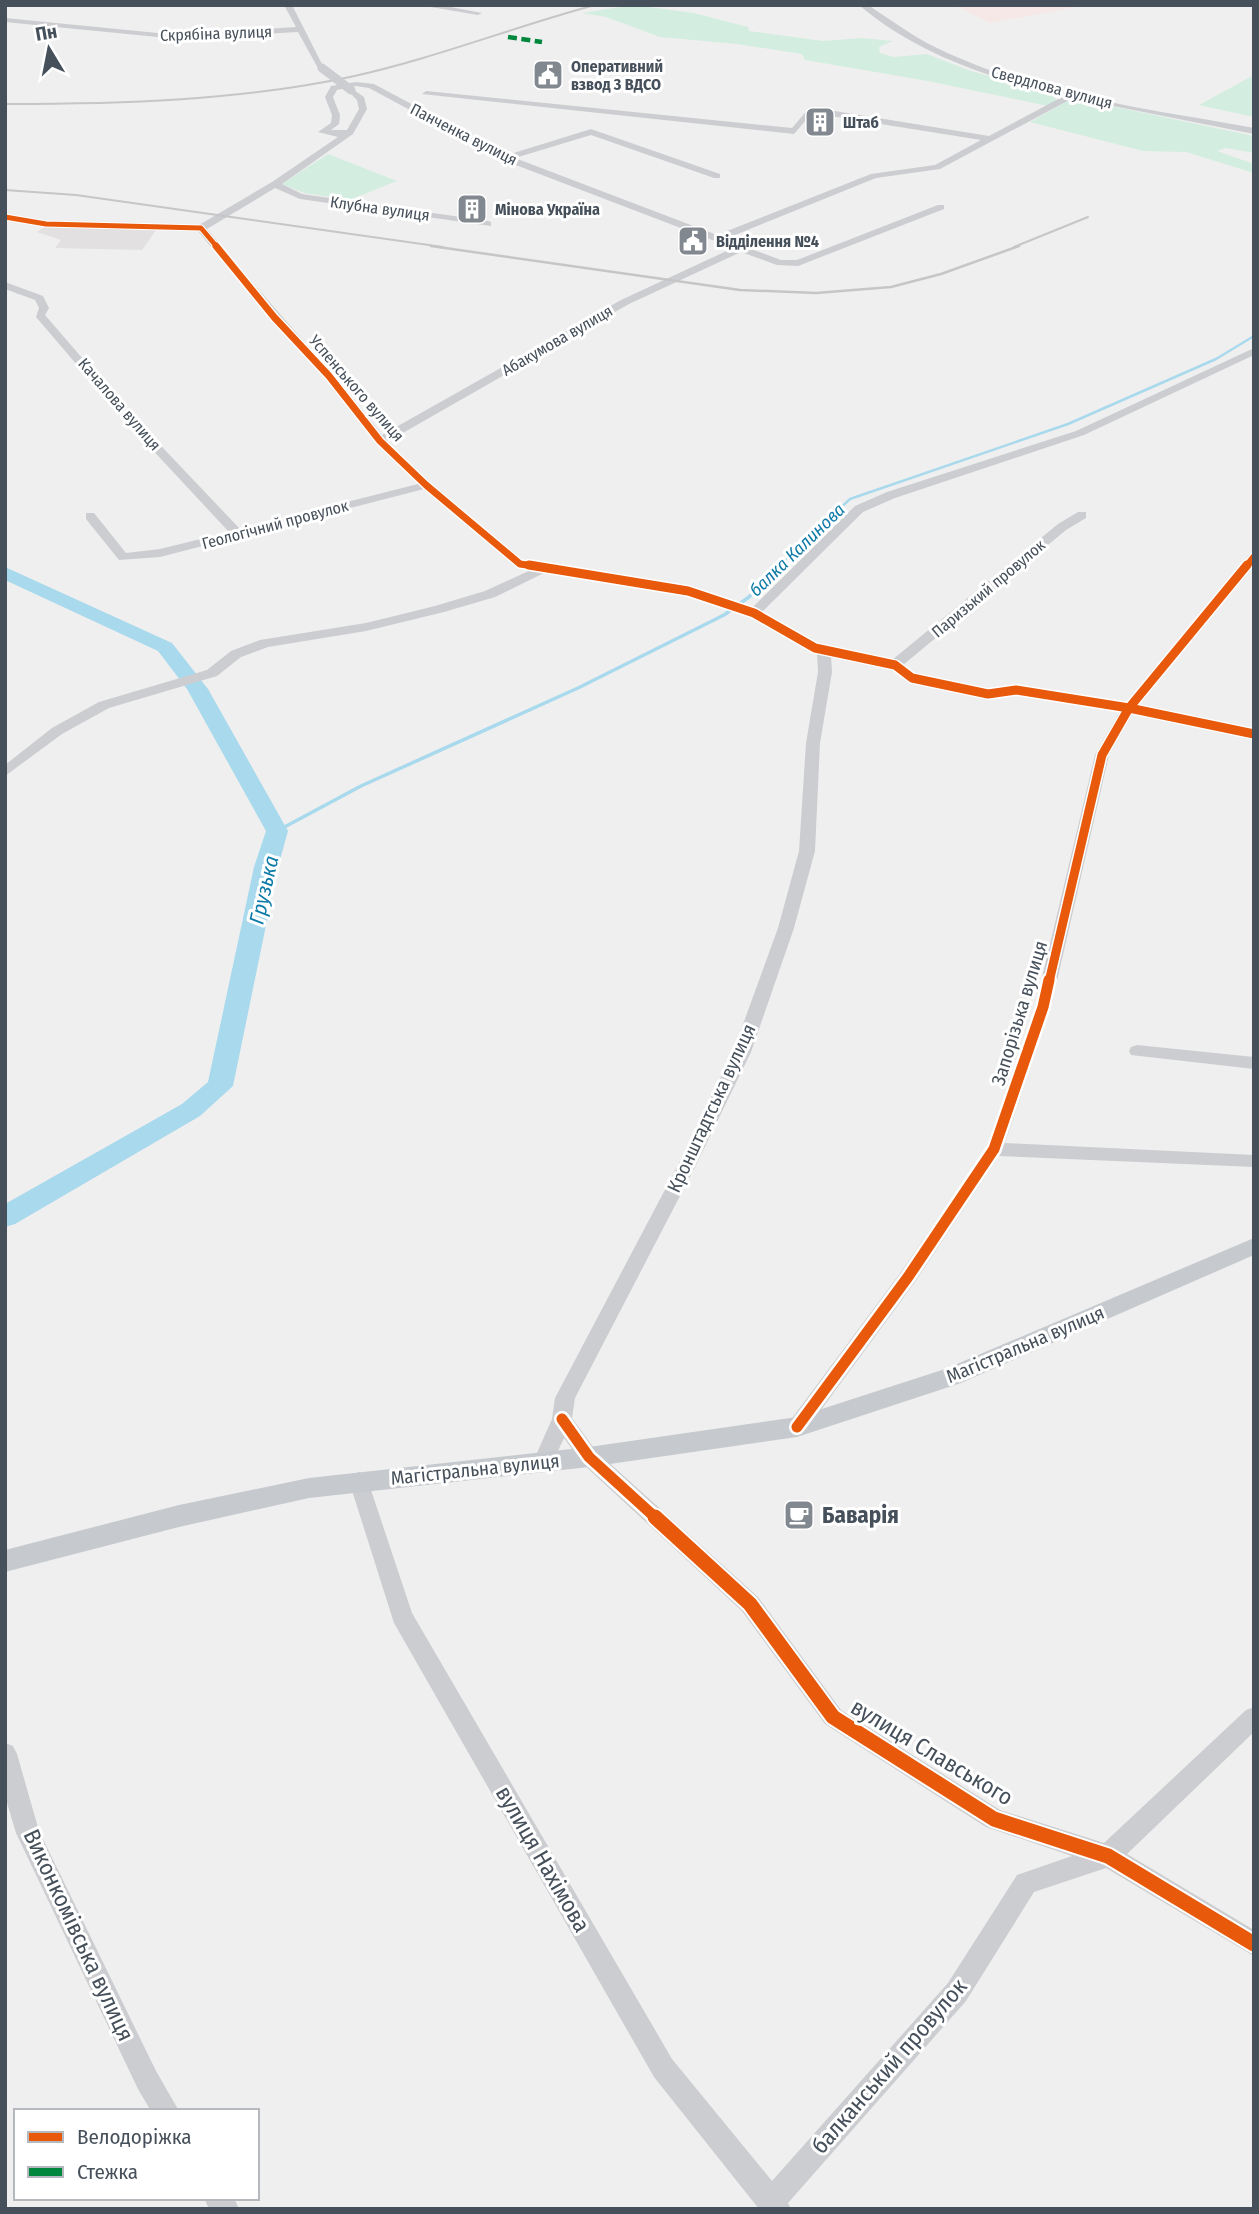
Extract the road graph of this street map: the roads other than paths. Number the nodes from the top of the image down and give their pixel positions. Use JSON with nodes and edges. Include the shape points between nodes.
{"nodes":[{"id":1,"x":288,"y":5,"type":"edge"},
{"id":2,"x":423,"y":5,"type":"edge"},
{"id":3,"x":863,"y":5,"type":"edge"},
{"id":4,"x":478,"y":13,"type":"dead end"},
{"id":5,"x":5,"y":20,"type":"edge"},
{"id":6,"x":301,"y":29,"type":"junction"},
{"id":7,"x":426,"y":94,"type":"dead end"},
{"id":8,"x":1073,"y":95,"type":"junction"},
{"id":9,"x":1254,"y":131,"type":"edge"},
{"id":10,"x":346,"y":135,"type":"junction"},
{"id":11,"x":992,"y":139,"type":"junction"},
{"id":12,"x":506,"y":158,"type":"junction"},
{"id":13,"x":717,"y":176,"type":"dead end"},
{"id":14,"x":275,"y":184,"type":"junction"},
{"id":15,"x":941,"y":207,"type":"dead end"},
{"id":16,"x":5,"y":217,"type":"edge"},
{"id":17,"x":488,"y":224,"type":"dead end"},
{"id":18,"x":201,"y":228,"type":"junction"},
{"id":19,"x":716,"y":239,"type":"junction"},
{"id":20,"x":739,"y":249,"type":"junction"},
{"id":21,"x":5,"y":285,"type":"edge"},
{"id":22,"x":1254,"y":351,"type":"edge"},
{"id":23,"x":380,"y":441,"type":"junction"},
{"id":24,"x":426,"y":485,"type":"junction"},
{"id":25,"x":1082,"y":515,"type":"dead end"},
{"id":26,"x":90,"y":516,"type":"dead end"},
{"id":27,"x":237,"y":533,"type":"junction"},
{"id":28,"x":1254,"y":557,"type":"edge"},
{"id":29,"x":542,"y":569,"type":"junction"},
{"id":30,"x":754,"y":613,"type":"junction"},
{"id":31,"x":819,"y":649,"type":"junction"},
{"id":32,"x":895,"y":665,"type":"junction"},
{"id":33,"x":1129,"y":708,"type":"junction"},
{"id":34,"x":1254,"y":734,"type":"edge"},
{"id":35,"x":5,"y":754,"type":"edge"},
{"id":36,"x":22,"y":759,"type":"junction"},
{"id":37,"x":5,"y":772,"type":"edge"},
{"id":38,"x":1138,"y":1051,"type":"dead end"},
{"id":39,"x":1254,"y":1063,"type":"edge"},
{"id":40,"x":994,"y":1149,"type":"junction"},
{"id":41,"x":1254,"y":1161,"type":"edge"},
{"id":42,"x":1254,"y":1246,"type":"edge"},
{"id":43,"x":562,"y":1419,"type":"junction"},
{"id":44,"x":797,"y":1427,"type":"junction"},
{"id":45,"x":589,"y":1457,"type":"junction"},
{"id":46,"x":544,"y":1462,"type":"junction"},
{"id":47,"x":359,"y":1481,"type":"junction"},
{"id":48,"x":5,"y":1560,"type":"edge"},
{"id":49,"x":1254,"y":1717,"type":"edge"},
{"id":50,"x":5,"y":1754,"type":"edge"},
{"id":51,"x":1108,"y":1857,"type":"junction"},
{"id":52,"x":1254,"y":1944,"type":"edge"},
{"id":53,"x":165,"y":2109,"type":"edge"},
{"id":54,"x":774,"y":2206,"type":"edge"}],
"edges":[{"from":1,"to":6,"type":"street"},
{"from":2,"to":4,"type":"street"},
{"from":3,"to":8,"type":"street","name":"Свердлова вулиця","via":[[904,33],[962,62]]},
{"from":5,"to":6,"type":"street","name":"Скрябіна вулиця","via":[[178,37]]},
{"from":6,"to":10,"type":"street","bridge":true,"via":[[322,68],[361,99],[363,109]]},
{"from":7,"to":11,"type":"street","via":[[793,131],[810,110]]},
{"from":8,"to":9,"type":"street","name":"Свердлова вулиця"},
{"from":8,"to":11,"type":"street"},
{"from":10,"to":12,"type":"street","name":"Панченка вулиця","via":[[322,132],[335,124],[329,97],[334,88],[371,86]]},
{"from":10,"to":14,"type":"street"},
{"from":11,"to":19,"type":"street","via":[[937,167],[874,176]]},
{"from":12,"to":13,"type":"street","via":[[591,132]]},
{"from":12,"to":19,"type":"street","name":"Панченка вулиця"},
{"from":14,"to":17,"type":"street","name":"Клубна вулиця","via":[[300,196]]},
{"from":14,"to":18,"type":"street"},
{"from":15,"to":20,"type":"street","name":"Панченка вулиця","via":[[798,263]]},
{"from":16,"to":18,"type":"street","via":[[47,224]]},
{"from":18,"to":23,"type":"street","name":"Успенського вулиця","via":[[330,376]]},
{"from":19,"to":20,"type":"street","name":"Панченка вулиця"},
{"from":20,"to":23,"type":"street","name":"Абакумова вулиця","via":[[625,302]]},
{"from":21,"to":27,"type":"street","name":"Качалова вулиця","via":[[39,298],[44,308],[40,315]]},
{"from":22,"to":30,"type":"street","via":[[1080,433],[859,509]]},
{"from":23,"to":24,"type":"street","name":"Успенського вулиця"},
{"from":24,"to":27,"type":"street","name":"Геологічний провулок"},
{"from":24,"to":29,"type":"street","name":"Успенського вулиця","via":[[520,564]]},
{"from":25,"to":32,"type":"street","name":"Паризький провулок"},
{"from":26,"to":27,"type":"street","name":"Геологічний провулок","via":[[123,557],[160,553]]},
{"from":28,"to":33,"type":"street","name":"Запорізька вулиця"},
{"from":29,"to":30,"type":"street","name":"Успенського вулиця","via":[[688,591]]},
{"from":29,"to":36,"type":"street","via":[[490,594],[415,615],[265,643],[192,679],[104,705],[57,731]]},
{"from":30,"to":31,"type":"street","name":"Успенського вулиця"},
{"from":31,"to":32,"type":"street","name":"Успенського вулиця"},
{"from":31,"to":43,"type":"street","name":"Кронштадтська вулиця","via":[[825,672],[813,743],[807,850],[786,928],[742,1052],[565,1398]]},
{"from":32,"to":33,"type":"street","name":"Успенського вулиця","via":[[912,678],[988,694],[1016,690]]},
{"from":33,"to":34,"type":"street","name":"Успенського вулиця"},
{"from":33,"to":40,"type":"street","name":"Запорізька вулиця","via":[[1102,755],[1043,1007]]},
{"from":35,"to":36,"type":"street"},
{"from":36,"to":37,"type":"street"},
{"from":38,"to":39,"type":"street"},
{"from":40,"to":41,"type":"street"},
{"from":40,"to":44,"type":"street","name":"Запорізька вулиця","via":[[908,1277]]},
{"from":42,"to":44,"type":"main road","name":"Магістральна вулиця","via":[[953,1376]]},
{"from":43,"to":45,"type":"street","name":"вулиця Славського"},
{"from":43,"to":46,"type":"street","name":"Кронштадтська вулиця"},
{"from":44,"to":45,"type":"main road","name":"Магістральна вулиця"},
{"from":45,"to":46,"type":"main road","name":"Магістральна вулиця"},
{"from":45,"to":51,"type":"street","name":"вулиця Славського","via":[[750,1604],[833,1717],[994,1819]]},
{"from":46,"to":47,"type":"main road","name":"Магістральна вулиця"},
{"from":47,"to":48,"type":"main road","name":"Магістральна вулиця","via":[[266,1496]]},
{"from":47,"to":54,"type":"street","name":"вулиця Нахімова","via":[[402,1616],[663,2068]]},
{"from":49,"to":51,"type":"street","name":"балканський провулок"},
{"from":50,"to":53,"type":"street","name":"Виконкомівська вулиця","via":[[29,1833]]},
{"from":51,"to":52,"type":"street","name":"вулиця Славського"},
{"from":51,"to":54,"type":"street","name":"балканський провулок","via":[[1026,1883],[957,1992]]}]}
